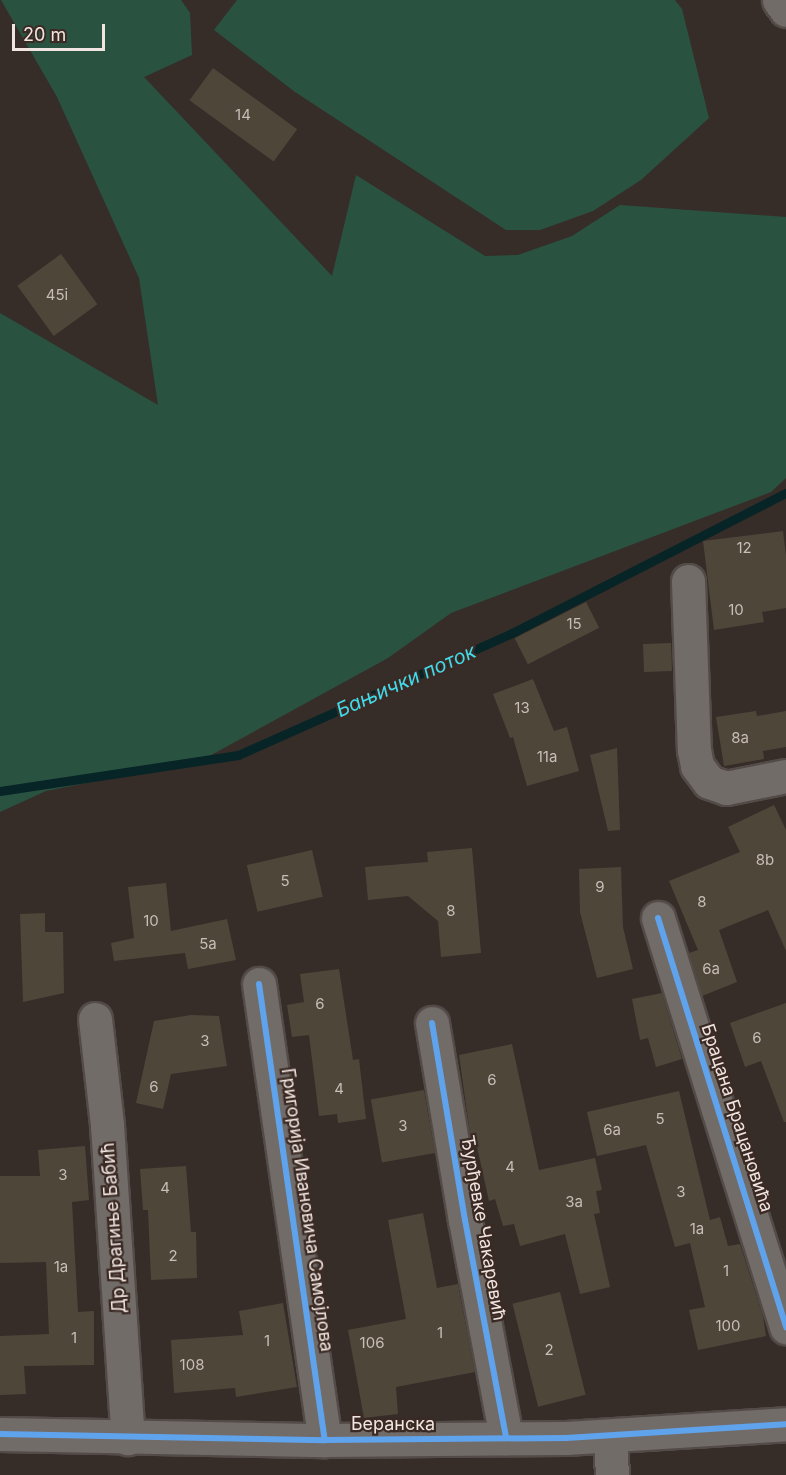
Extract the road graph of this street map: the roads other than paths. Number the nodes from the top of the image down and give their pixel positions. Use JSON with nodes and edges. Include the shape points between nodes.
{"nodes":[{"id":1,"x":779,"y":0,"type":"edge"},
{"id":2,"x":786,"y":10,"type":"edge"},
{"id":3,"x":688,"y":580,"type":"dead end"},
{"id":4,"x":786,"y":776,"type":"edge"},
{"id":5,"x":658,"y":918,"type":"dead end"},
{"id":6,"x":259,"y":984,"type":"dead end"},
{"id":7,"x":95,"y":1019,"type":"dead end"},
{"id":8,"x":432,"y":1023,"type":"dead end"},
{"id":9,"x":786,"y":1327,"type":"edge"},
{"id":10,"x":786,"y":1424,"type":"edge"},
{"id":11,"x":0,"y":1434,"type":"edge"},
{"id":12,"x":610,"y":1437,"type":"junction"},
{"id":13,"x":128,"y":1438,"type":"junction"},
{"id":14,"x":506,"y":1438,"type":"junction"},
{"id":15,"x":325,"y":1440,"type":"junction"},
{"id":16,"x":612,"y":1475,"type":"edge"}],
"edges":[{"from":1,"to":2,"type":"street"},
{"from":3,"to":4,"type":"street","via":[[697,766],[704,778],[726,788]]},
{"from":5,"to":9,"type":"street","name":"Брацана Брацановића"},
{"from":6,"to":15,"type":"street","name":"Григорија Ивановича Самојлова"},
{"from":7,"to":13,"type":"street","name":"Др Драгиње Бабић","via":[[107,1125]]},
{"from":8,"to":14,"type":"street","name":"Ђурђевке Чакаревић"},
{"from":10,"to":12,"type":"street","name":"Беранска"},
{"from":11,"to":13,"type":"street","name":"Беранска"},
{"from":12,"to":14,"type":"street","name":"Беранска"},
{"from":12,"to":16,"type":"street"},
{"from":13,"to":15,"type":"street","name":"Беранска"},
{"from":14,"to":15,"type":"street","name":"Беранска"}]}
